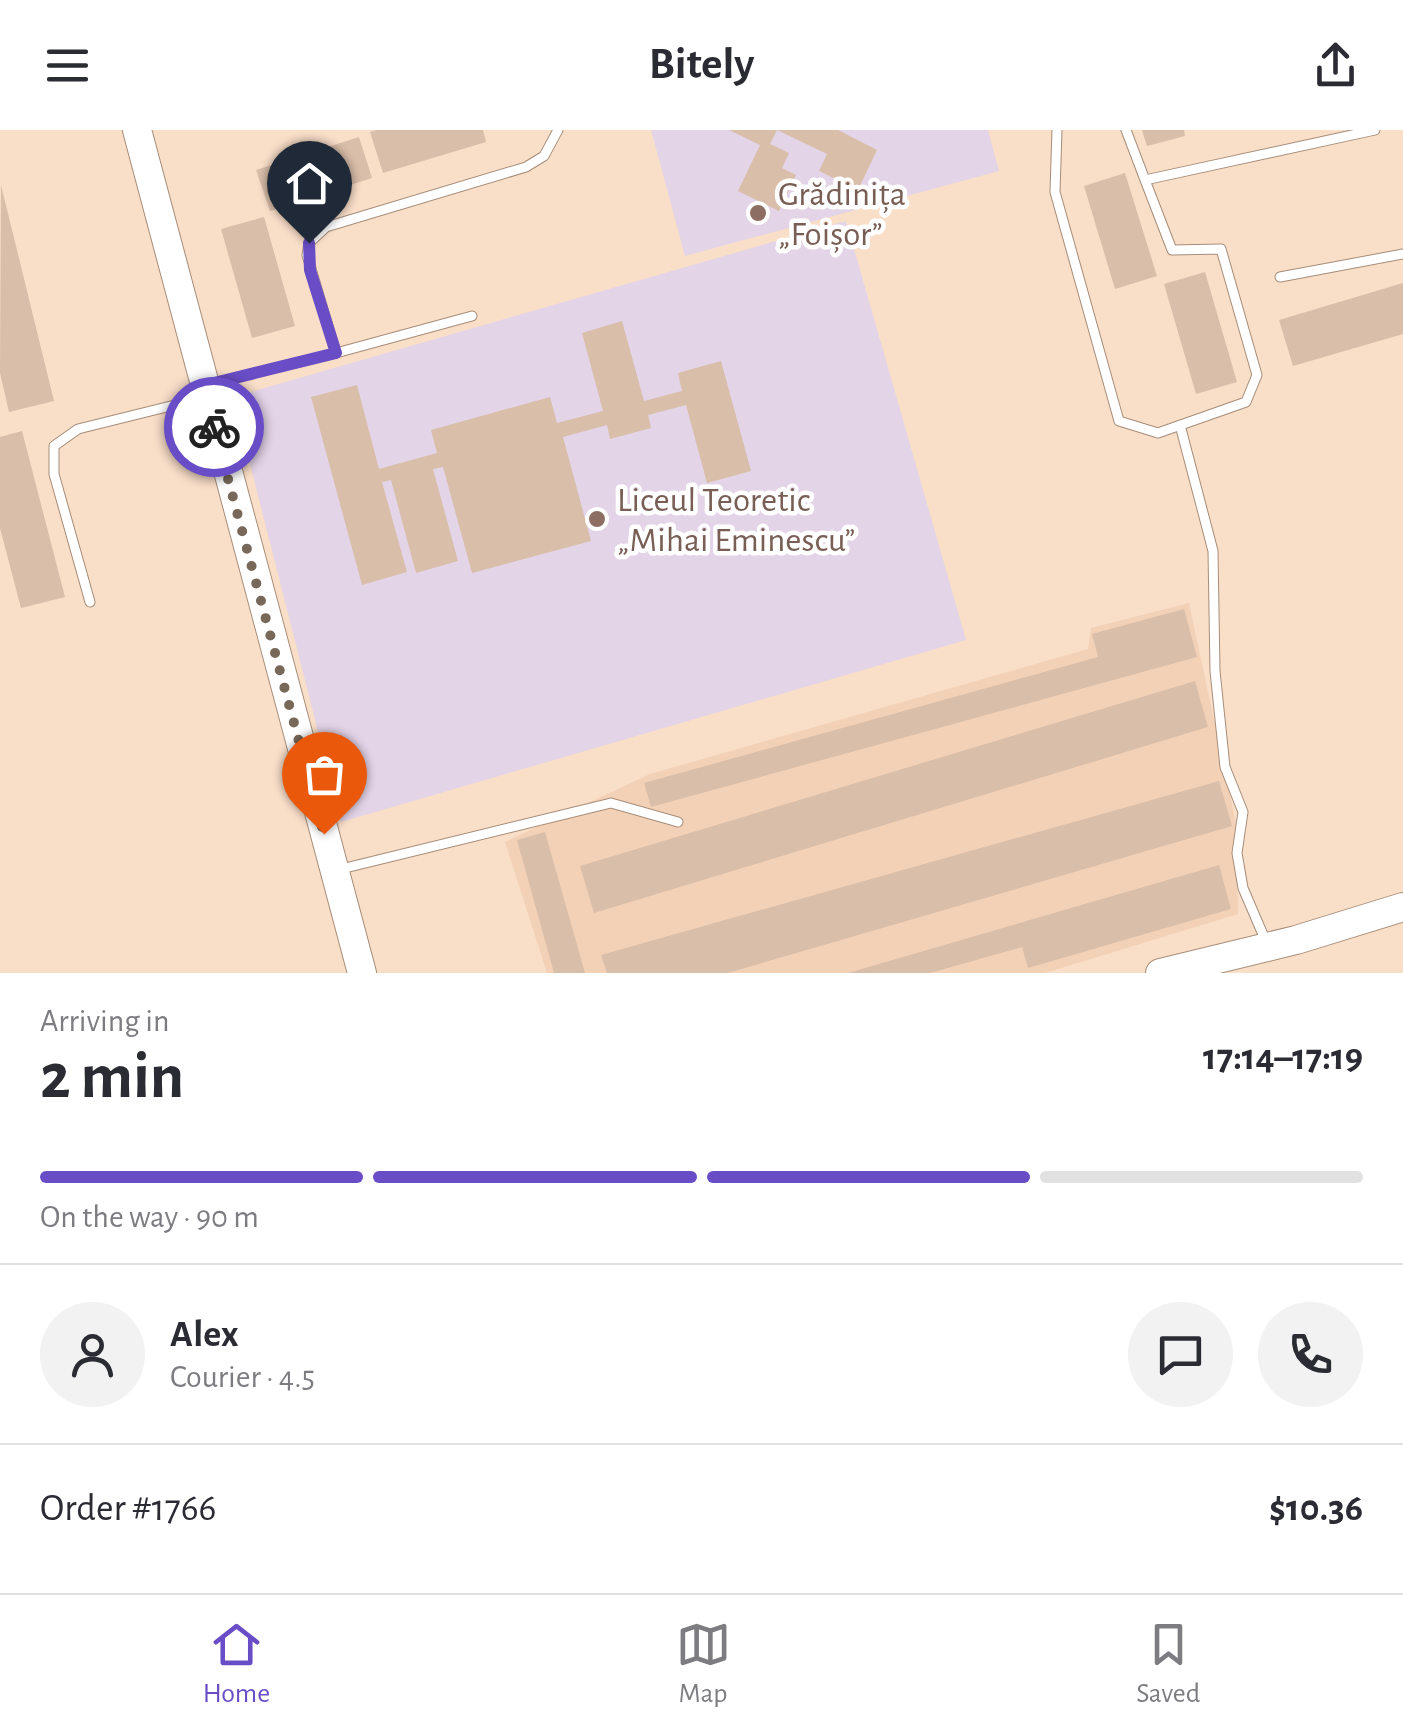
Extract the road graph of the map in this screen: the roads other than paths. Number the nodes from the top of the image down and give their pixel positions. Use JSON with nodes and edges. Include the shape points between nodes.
{"nodes":[{"id":1,"x":137,"y":130,"type":"edge"},
{"id":2,"x":558,"y":130,"type":"edge"},
{"id":3,"x":1057,"y":130,"type":"edge"},
{"id":4,"x":1126,"y":130,"type":"edge"},
{"id":5,"x":1375,"y":130,"type":"edge"},
{"id":6,"x":1146,"y":180,"type":"junction"},
{"id":7,"x":1403,"y":254,"type":"edge"},
{"id":8,"x":1280,"y":277,"type":"dead end"},
{"id":9,"x":472,"y":316,"type":"dead end"},
{"id":10,"x":336,"y":353,"type":"junction"},
{"id":11,"x":204,"y":392,"type":"junction"},
{"id":12,"x":1180,"y":425,"type":"junction"},
{"id":13,"x":90,"y":602,"type":"dead end"},
{"id":14,"x":678,"y":822,"type":"dead end"},
{"id":15,"x":334,"y":870,"type":"junction"},
{"id":16,"x":1403,"y":908,"type":"edge"},
{"id":17,"x":1268,"y":947,"type":"junction"},
{"id":18,"x":362,"y":973,"type":"edge"},
{"id":19,"x":1160,"y":973,"type":"edge"}],
"edges":[{"from":1,"to":11,"type":"main road"},
{"from":2,"to":10,"type":"lane","via":[[544,156],[526,167],[314,236],[307,255]]},
{"from":3,"to":12,"type":"lane","via":[[1054,192],[1120,422],[1158,433]]},
{"from":4,"to":6,"type":"lane"},
{"from":5,"to":6,"type":"lane"},
{"from":6,"to":12,"type":"lane","via":[[1172,250],[1221,249],[1256,375],[1246,402]]},
{"from":7,"to":8,"type":"lane"},
{"from":9,"to":10,"type":"lane"},
{"from":10,"to":11,"type":"lane"},
{"from":11,"to":13,"type":"lane","via":[[78,429],[54,446],[54,474]]},
{"from":11,"to":15,"type":"main road"},
{"from":12,"to":17,"type":"lane","via":[[1213,551],[1214,671],[1225,768],[1243,812],[1237,853]]},
{"from":14,"to":15,"type":"lane","via":[[611,802]]},
{"from":15,"to":18,"type":"main road"},
{"from":16,"to":17,"type":"main road"},
{"from":17,"to":19,"type":"main road"}]}
